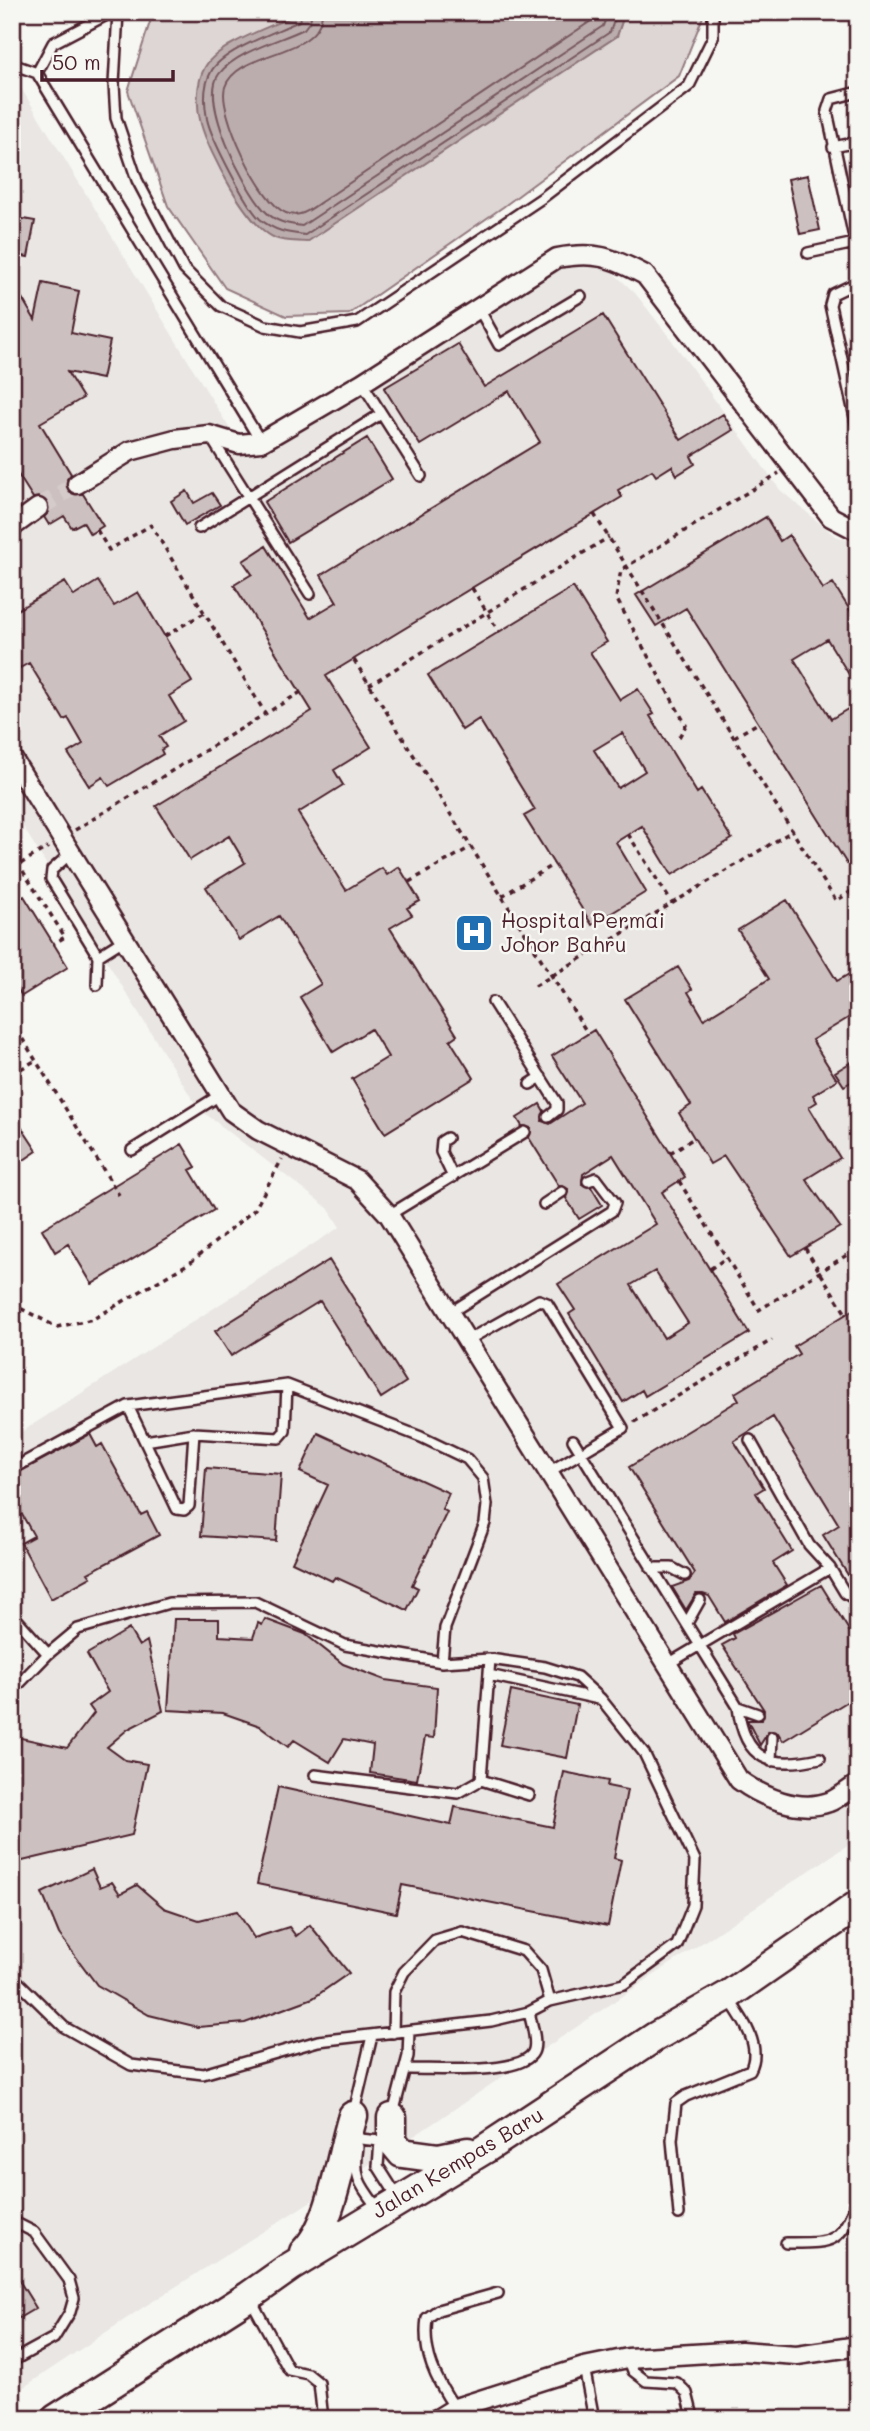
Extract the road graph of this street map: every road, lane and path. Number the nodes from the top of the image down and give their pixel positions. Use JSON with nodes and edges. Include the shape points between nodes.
{"nodes":[{"id":1,"x":112,"y":12,"type":"edge"},
{"id":2,"x":118,"y":12,"type":"edge"},
{"id":3,"x":713,"y":12,"type":"edge"},
{"id":4,"x":12,"y":64,"type":"edge"},
{"id":5,"x":37,"y":72,"type":"junction"},
{"id":6,"x":858,"y":92,"type":"edge"},
{"id":7,"x":858,"y":142,"type":"edge"},
{"id":8,"x":833,"y":147,"type":"junction"},
{"id":9,"x":855,"y":243,"type":"junction"},
{"id":10,"x":808,"y":253,"type":"dead end"},
{"id":11,"x":858,"y":256,"type":"edge"},
{"id":12,"x":858,"y":282,"type":"edge"},
{"id":13,"x":581,"y":296,"type":"dead end"},
{"id":14,"x":480,"y":309,"type":"junction"},
{"id":15,"x":362,"y":383,"type":"junction"},
{"id":16,"x":381,"y":414,"type":"junction"},
{"id":17,"x":858,"y":431,"type":"edge"},
{"id":18,"x":209,"y":435,"type":"junction"},
{"id":19,"x":261,"y":442,"type":"junction"},
{"id":20,"x":790,"y":467,"type":"junction"},
{"id":21,"x":421,"y":476,"type":"dead end"},
{"id":22,"x":77,"y":484,"type":"tunnel mouth"},
{"id":23,"x":249,"y":497,"type":"junction"},
{"id":24,"x":38,"y":508,"type":"tunnel mouth"},
{"id":25,"x":594,"y":514,"type":"dead end"},
{"id":26,"x":12,"y":527,"type":"edge"},
{"id":27,"x":200,"y":528,"type":"dead end"},
{"id":28,"x":97,"y":530,"type":"dead end"},
{"id":29,"x":858,"y":531,"type":"edge"},
{"id":30,"x":609,"y":537,"type":"junction"},
{"id":31,"x":626,"y":566,"type":"junction"},
{"id":32,"x":472,"y":588,"type":"dead end"},
{"id":33,"x":310,"y":594,"type":"dead end"},
{"id":34,"x":487,"y":612,"type":"junction"},
{"id":35,"x":204,"y":613,"type":"junction"},
{"id":36,"x":499,"y":632,"type":"dead end"},
{"id":37,"x":165,"y":636,"type":"dead end"},
{"id":38,"x":354,"y":660,"type":"dead end"},
{"id":39,"x":369,"y":685,"type":"junction"},
{"id":40,"x":301,"y":692,"type":"dead end"},
{"id":41,"x":266,"y":713,"type":"junction"},
{"id":42,"x":758,"y":723,"type":"dead end"},
{"id":43,"x":679,"y":737,"type":"dead end"},
{"id":44,"x":734,"y":737,"type":"junction"},
{"id":45,"x":12,"y":758,"type":"edge"},
{"id":46,"x":794,"y":830,"type":"junction"},
{"id":47,"x":628,"y":834,"type":"dead end"},
{"id":48,"x":68,"y":845,"type":"junction"},
{"id":49,"x":471,"y":847,"type":"junction"},
{"id":50,"x":12,"y":854,"type":"edge"},
{"id":51,"x":19,"y":864,"type":"junction"},
{"id":52,"x":554,"y":864,"type":"dead end"},
{"id":53,"x":12,"y":869,"type":"edge"},
{"id":54,"x":409,"y":882,"type":"dead end"},
{"id":55,"x":858,"y":887,"type":"edge"},
{"id":56,"x":502,"y":896,"type":"junction"},
{"id":57,"x":672,"y":903,"type":"junction"},
{"id":58,"x":125,"y":939,"type":"junction"},
{"id":59,"x":53,"y":944,"type":"dead end"},
{"id":60,"x":98,"y":956,"type":"junction"},
{"id":61,"x":552,"y":976,"type":"junction"},
{"id":62,"x":97,"y":985,"type":"dead end"},
{"id":63,"x":535,"y":986,"type":"dead end"},
{"id":64,"x":494,"y":1002,"type":"dead end"},
{"id":65,"x":12,"y":1022,"type":"edge"},
{"id":66,"x":588,"y":1034,"type":"dead end"},
{"id":67,"x":36,"y":1060,"type":"junction"},
{"id":68,"x":12,"y":1074,"type":"edge"},
{"id":69,"x":541,"y":1077,"type":"junction"},
{"id":70,"x":530,"y":1084,"type":"dead end"},
{"id":71,"x":220,"y":1094,"type":"junction"},
{"id":72,"x":548,"y":1117,"type":"dead end"},
{"id":73,"x":525,"y":1132,"type":"dead end"},
{"id":74,"x":447,"y":1138,"type":"dead end"},
{"id":75,"x":694,"y":1138,"type":"dead end"},
{"id":76,"x":290,"y":1145,"type":"junction"},
{"id":77,"x":132,"y":1150,"type":"dead end"},
{"id":78,"x":670,"y":1153,"type":"dead end"},
{"id":79,"x":453,"y":1177,"type":"junction"},
{"id":80,"x":588,"y":1181,"type":"dead end"},
{"id":81,"x":679,"y":1181,"type":"dead end"},
{"id":82,"x":562,"y":1192,"type":"dead end"},
{"id":83,"x":120,"y":1195,"type":"dead end"},
{"id":84,"x":544,"y":1204,"type":"dead end"},
{"id":85,"x":389,"y":1215,"type":"junction"},
{"id":86,"x":805,"y":1248,"type":"dead end"},
{"id":87,"x":858,"y":1248,"type":"edge"},
{"id":88,"x":726,"y":1258,"type":"junction"},
{"id":89,"x":710,"y":1269,"type":"dead end"},
{"id":90,"x":821,"y":1271,"type":"junction"},
{"id":91,"x":12,"y":1304,"type":"edge"},
{"id":92,"x":448,"y":1314,"type":"junction"},
{"id":93,"x":846,"y":1314,"type":"dead end"},
{"id":94,"x":772,"y":1340,"type":"dead end"},
{"id":95,"x":466,"y":1341,"type":"junction"},
{"id":96,"x":287,"y":1385,"type":"junction"},
{"id":97,"x":128,"y":1406,"type":"junction"},
{"id":98,"x":623,"y":1428,"type":"junction"},
{"id":99,"x":194,"y":1433,"type":"junction"},
{"id":100,"x":573,"y":1440,"type":"dead end"},
{"id":101,"x":750,"y":1440,"type":"dead end"},
{"id":102,"x":145,"y":1441,"type":"junction"},
{"id":103,"x":581,"y":1453,"type":"junction"},
{"id":104,"x":12,"y":1469,"type":"edge"},
{"id":105,"x":546,"y":1473,"type":"junction"},
{"id":106,"x":651,"y":1568,"type":"junction"},
{"id":107,"x":830,"y":1568,"type":"junction"},
{"id":108,"x":685,"y":1575,"type":"dead end"},
{"id":109,"x":700,"y":1600,"type":"dead end"},
{"id":110,"x":858,"y":1601,"type":"edge"},
{"id":111,"x":12,"y":1614,"type":"edge"},
{"id":112,"x":687,"y":1623,"type":"junction"},
{"id":113,"x":700,"y":1645,"type":"junction"},
{"id":114,"x":48,"y":1654,"type":"junction"},
{"id":115,"x":490,"y":1659,"type":"junction"},
{"id":116,"x":442,"y":1662,"type":"junction"},
{"id":117,"x":668,"y":1664,"type":"junction"},
{"id":118,"x":489,"y":1675,"type":"junction"},
{"id":119,"x":12,"y":1691,"type":"edge"},
{"id":120,"x":601,"y":1699,"type":"junction"},
{"id":121,"x":738,"y":1707,"type":"junction"},
{"id":122,"x":758,"y":1714,"type":"dead end"},
{"id":123,"x":772,"y":1737,"type":"dead end"},
{"id":124,"x":820,"y":1758,"type":"dead end"},
{"id":125,"x":771,"y":1761,"type":"junction"},
{"id":126,"x":315,"y":1775,"type":"dead end"},
{"id":127,"x":481,"y":1780,"type":"junction"},
{"id":128,"x":858,"y":1784,"type":"edge"},
{"id":129,"x":529,"y":1795,"type":"dead end"},
{"id":130,"x":858,"y":1905,"type":"edge"},
{"id":131,"x":12,"y":1976,"type":"edge"},
{"id":132,"x":727,"y":1996,"type":"junction"},
{"id":133,"x":550,"y":2001,"type":"junction"},
{"id":134,"x":529,"y":2012,"type":"junction"},
{"id":135,"x":409,"y":2031,"type":"junction"},
{"id":136,"x":393,"y":2033,"type":"junction"},
{"id":137,"x":372,"y":2036,"type":"junction"},
{"id":138,"x":405,"y":2069,"type":"junction"},
{"id":139,"x":357,"y":2128,"type":"junction"},
{"id":140,"x":386,"y":2129,"type":"junction"},
{"id":141,"x":485,"y":2149,"type":"junction"},
{"id":142,"x":858,"y":2198,"type":"edge"},
{"id":143,"x":390,"y":2205,"type":"junction"},
{"id":144,"x":679,"y":2214,"type":"dead end"},
{"id":145,"x":12,"y":2221,"type":"edge"},
{"id":146,"x":786,"y":2243,"type":"dead end"},
{"id":147,"x":290,"y":2267,"type":"junction"},
{"id":148,"x":498,"y":2293,"type":"dead end"},
{"id":149,"x":249,"y":2296,"type":"junction"},
{"id":150,"x":858,"y":2346,"type":"edge"},
{"id":151,"x":628,"y":2358,"type":"junction"},
{"id":152,"x":12,"y":2361,"type":"edge"},
{"id":153,"x":584,"y":2367,"type":"junction"},
{"id":154,"x":455,"y":2408,"type":"junction"},
{"id":155,"x":693,"y":2417,"type":"dead end"},
{"id":156,"x":56,"y":2419,"type":"edge"},
{"id":157,"x":323,"y":2419,"type":"edge"},
{"id":158,"x":437,"y":2419,"type":"edge"},
{"id":159,"x":594,"y":2419,"type":"edge"}],
"edges":[{"from":1,"to":5,"type":"lane","via":[[53,43]]},
{"from":2,"to":3,"type":"lane","via":[[116,118],[137,180],[184,269],[221,306],[264,326],[300,332],[357,322],[542,198],[689,86],[713,37]]},
{"from":4,"to":5,"type":"lane"},
{"from":5,"to":19,"type":"lane"},
{"from":6,"to":8,"type":"lane","via":[[837,96],[827,105]]},
{"from":7,"to":8,"type":"lane"},
{"from":8,"to":9,"type":"lane"},
{"from":9,"to":10,"type":"lane"},
{"from":9,"to":11,"type":"lane"},
{"from":12,"to":17,"type":"lane","via":[[833,294],[830,305]]},
{"from":13,"to":14,"type":"lane","via":[[499,345]]},
{"from":14,"to":15,"type":"street"},
{"from":14,"to":20,"type":"street","via":[[557,258],[588,253],[619,261],[645,275]]},
{"from":15,"to":16,"type":"lane"},
{"from":15,"to":19,"type":"street"},
{"from":16,"to":21,"type":"lane"},
{"from":16,"to":23,"type":"lane"},
{"from":18,"to":19,"type":"street","via":[[239,444]]},
{"from":18,"to":22,"type":"street","via":[[130,451]]},
{"from":18,"to":23,"type":"lane"},
{"from":20,"to":29,"type":"street","via":[[831,517]]},
{"from":20,"to":31,"type":"path"},
{"from":23,"to":27,"type":"lane"},
{"from":23,"to":33,"type":"lane"},
{"from":24,"to":26,"type":"street"},
{"from":25,"to":30,"type":"path"},
{"from":28,"to":35,"type":"path","via":[[109,550],[151,525]]},
{"from":30,"to":31,"type":"path"},
{"from":30,"to":34,"type":"path"},
{"from":31,"to":43,"type":"path","via":[[618,576],[616,598],[686,725]]},
{"from":31,"to":44,"type":"path"},
{"from":32,"to":34,"type":"path"},
{"from":34,"to":36,"type":"path"},
{"from":34,"to":39,"type":"path"},
{"from":35,"to":37,"type":"path"},
{"from":35,"to":41,"type":"path"},
{"from":38,"to":39,"type":"path"},
{"from":39,"to":49,"type":"path"},
{"from":40,"to":41,"type":"path"},
{"from":41,"to":48,"type":"path"},
{"from":42,"to":44,"type":"path"},
{"from":44,"to":46,"type":"path"},
{"from":45,"to":48,"type":"street"},
{"from":46,"to":55,"type":"path","via":[[836,901]]},
{"from":46,"to":57,"type":"path"},
{"from":47,"to":57,"type":"path"},
{"from":48,"to":51,"type":"path"},
{"from":48,"to":58,"type":"street"},
{"from":48,"to":60,"type":"lane","via":[[51,879]]},
{"from":49,"to":54,"type":"path"},
{"from":49,"to":56,"type":"path"},
{"from":50,"to":51,"type":"path"},
{"from":51,"to":53,"type":"path"},
{"from":51,"to":59,"type":"path","via":[[65,937]]},
{"from":52,"to":56,"type":"path"},
{"from":56,"to":61,"type":"path"},
{"from":57,"to":61,"type":"path"},
{"from":58,"to":60,"type":"lane"},
{"from":58,"to":71,"type":"street"},
{"from":60,"to":62,"type":"lane"},
{"from":61,"to":63,"type":"path"},
{"from":61,"to":66,"type":"path"},
{"from":64,"to":69,"type":"lane"},
{"from":65,"to":67,"type":"path"},
{"from":67,"to":68,"type":"path"},
{"from":67,"to":83,"type":"path"},
{"from":69,"to":70,"type":"lane"},
{"from":69,"to":72,"type":"lane","via":[[557,1103],[557,1110]]},
{"from":71,"to":76,"type":"street","via":[[231,1111]]},
{"from":71,"to":77,"type":"lane"},
{"from":73,"to":79,"type":"lane"},
{"from":74,"to":79,"type":"lane","via":[[440,1152]]},
{"from":75,"to":78,"type":"path"},
{"from":76,"to":85,"type":"street","via":[[357,1180]]},
{"from":76,"to":91,"type":"path","via":[[255,1209],[191,1262],[93,1319],[57,1328]]},
{"from":79,"to":85,"type":"lane"},
{"from":80,"to":92,"type":"lane","via":[[601,1181],[615,1203],[612,1211]]},
{"from":81,"to":88,"type":"path"},
{"from":82,"to":84,"type":"lane"},
{"from":85,"to":92,"type":"street"},
{"from":86,"to":90,"type":"path"},
{"from":87,"to":90,"type":"path"},
{"from":88,"to":89,"type":"path"},
{"from":88,"to":90,"type":"path","via":[[759,1310]]},
{"from":90,"to":93,"type":"path"},
{"from":92,"to":95,"type":"street"},
{"from":94,"to":98,"type":"path"},
{"from":95,"to":98,"type":"lane","via":[[503,1327],[539,1300],[547,1303]]},
{"from":95,"to":105,"type":"street"},
{"from":96,"to":97,"type":"lane"},
{"from":96,"to":99,"type":"lane","via":[[285,1431],[279,1438]]},
{"from":96,"to":116,"type":"lane","via":[[421,1437],[467,1459],[483,1478],[485,1523],[445,1628]]},
{"from":97,"to":102,"type":"lane"},
{"from":97,"to":104,"type":"lane"},
{"from":98,"to":103,"type":"lane"},
{"from":99,"to":102,"type":"lane"},
{"from":99,"to":102,"type":"lane","via":[[189,1506],[184,1510],[177,1509]]},
{"from":100,"to":103,"type":"lane"},
{"from":101,"to":107,"type":"lane","via":[[809,1545]]},
{"from":103,"to":105,"type":"lane"},
{"from":103,"to":106,"type":"lane"},
{"from":105,"to":117,"type":"street"},
{"from":106,"to":108,"type":"lane","via":[[672,1568]]},
{"from":106,"to":112,"type":"lane"},
{"from":107,"to":110,"type":"lane","via":[[845,1593]]},
{"from":107,"to":113,"type":"lane"},
{"from":109,"to":112,"type":"lane"},
{"from":111,"to":114,"type":"lane"},
{"from":112,"to":113,"type":"lane"},
{"from":113,"to":117,"type":"lane"},
{"from":113,"to":121,"type":"lane"},
{"from":114,"to":116,"type":"lane","via":[[79,1629],[169,1603],[255,1602],[345,1645]]},
{"from":114,"to":119,"type":"lane"},
{"from":115,"to":116,"type":"lane"},
{"from":115,"to":118,"type":"lane"},
{"from":115,"to":120,"type":"lane","via":[[577,1677]]},
{"from":117,"to":128,"type":"street","via":[[738,1780],[756,1793],[798,1804],[828,1803]]},
{"from":118,"to":120,"type":"lane"},
{"from":118,"to":127,"type":"lane"},
{"from":120,"to":133,"type":"lane","via":[[644,1754],[695,1860],[693,1905],[677,1945],[624,1984]]},
{"from":121,"to":122,"type":"lane"},
{"from":121,"to":125,"type":"lane","via":[[748,1744]]},
{"from":123,"to":125,"type":"lane"},
{"from":124,"to":125,"type":"lane","via":[[782,1764]]},
{"from":126,"to":127,"type":"lane","via":[[458,1793]]},
{"from":127,"to":129,"type":"lane"},
{"from":130,"to":132,"type":"main road","name":"Jalan Kempas Baru"},
{"from":131,"to":137,"type":"lane","via":[[64,2027],[131,2065],[203,2074],[318,2041]]},
{"from":132,"to":141,"type":"main road","name":"Jalan Kempas Baru","via":[[654,2037]]},
{"from":132,"to":144,"type":"lane","via":[[754,2045],[755,2060],[750,2070],[676,2103],[672,2140]]},
{"from":133,"to":134,"type":"lane"},
{"from":133,"to":136,"type":"lane","via":[[541,1970],[524,1951],[485,1936],[454,1933],[435,1940],[404,1972],[394,1992]]},
{"from":134,"to":135,"type":"lane"},
{"from":134,"to":138,"type":"lane","via":[[532,2054],[509,2067]]},
{"from":135,"to":136,"type":"lane"},
{"from":135,"to":138,"type":"lane"},
{"from":136,"to":137,"type":"lane"},
{"from":137,"to":139,"type":"lane"},
{"from":138,"to":140,"type":"lane"},
{"from":139,"to":140,"type":"lane"},
{"from":139,"to":143,"type":"lane","via":[[358,2182]]},
{"from":139,"to":147,"type":"main road","via":[[322,2229]]},
{"from":140,"to":141,"type":"main road","via":[[402,2153],[439,2158]]},
{"from":140,"to":143,"type":"lane","via":[[378,2166]]},
{"from":141,"to":143,"type":"main road","name":"Jalan Kempas Baru"},
{"from":142,"to":146,"type":"lane","via":[[841,2233],[826,2243]]},
{"from":143,"to":147,"type":"main road","name":"Jalan Kempas Baru"},
{"from":145,"to":152,"type":"lane","via":[[34,2232],[69,2280],[74,2298],[71,2312],[54,2337]]},
{"from":147,"to":149,"type":"main road","name":"Jalan Kempas Baru"},
{"from":148,"to":154,"type":"lane","via":[[438,2310],[427,2319],[425,2348],[439,2384]]},
{"from":149,"to":156,"type":"main road","name":"Jalan Kempas Baru"},
{"from":149,"to":157,"type":"lane","via":[[289,2370],[308,2374],[319,2383]]},
{"from":150,"to":151,"type":"street","via":[[797,2355],[741,2351]]},
{"from":151,"to":153,"type":"street"},
{"from":151,"to":155,"type":"lane","via":[[633,2371],[646,2381],[677,2383],[687,2393]]},
{"from":153,"to":154,"type":"street"},
{"from":153,"to":159,"type":"lane"},
{"from":154,"to":158,"type":"street"}]}
